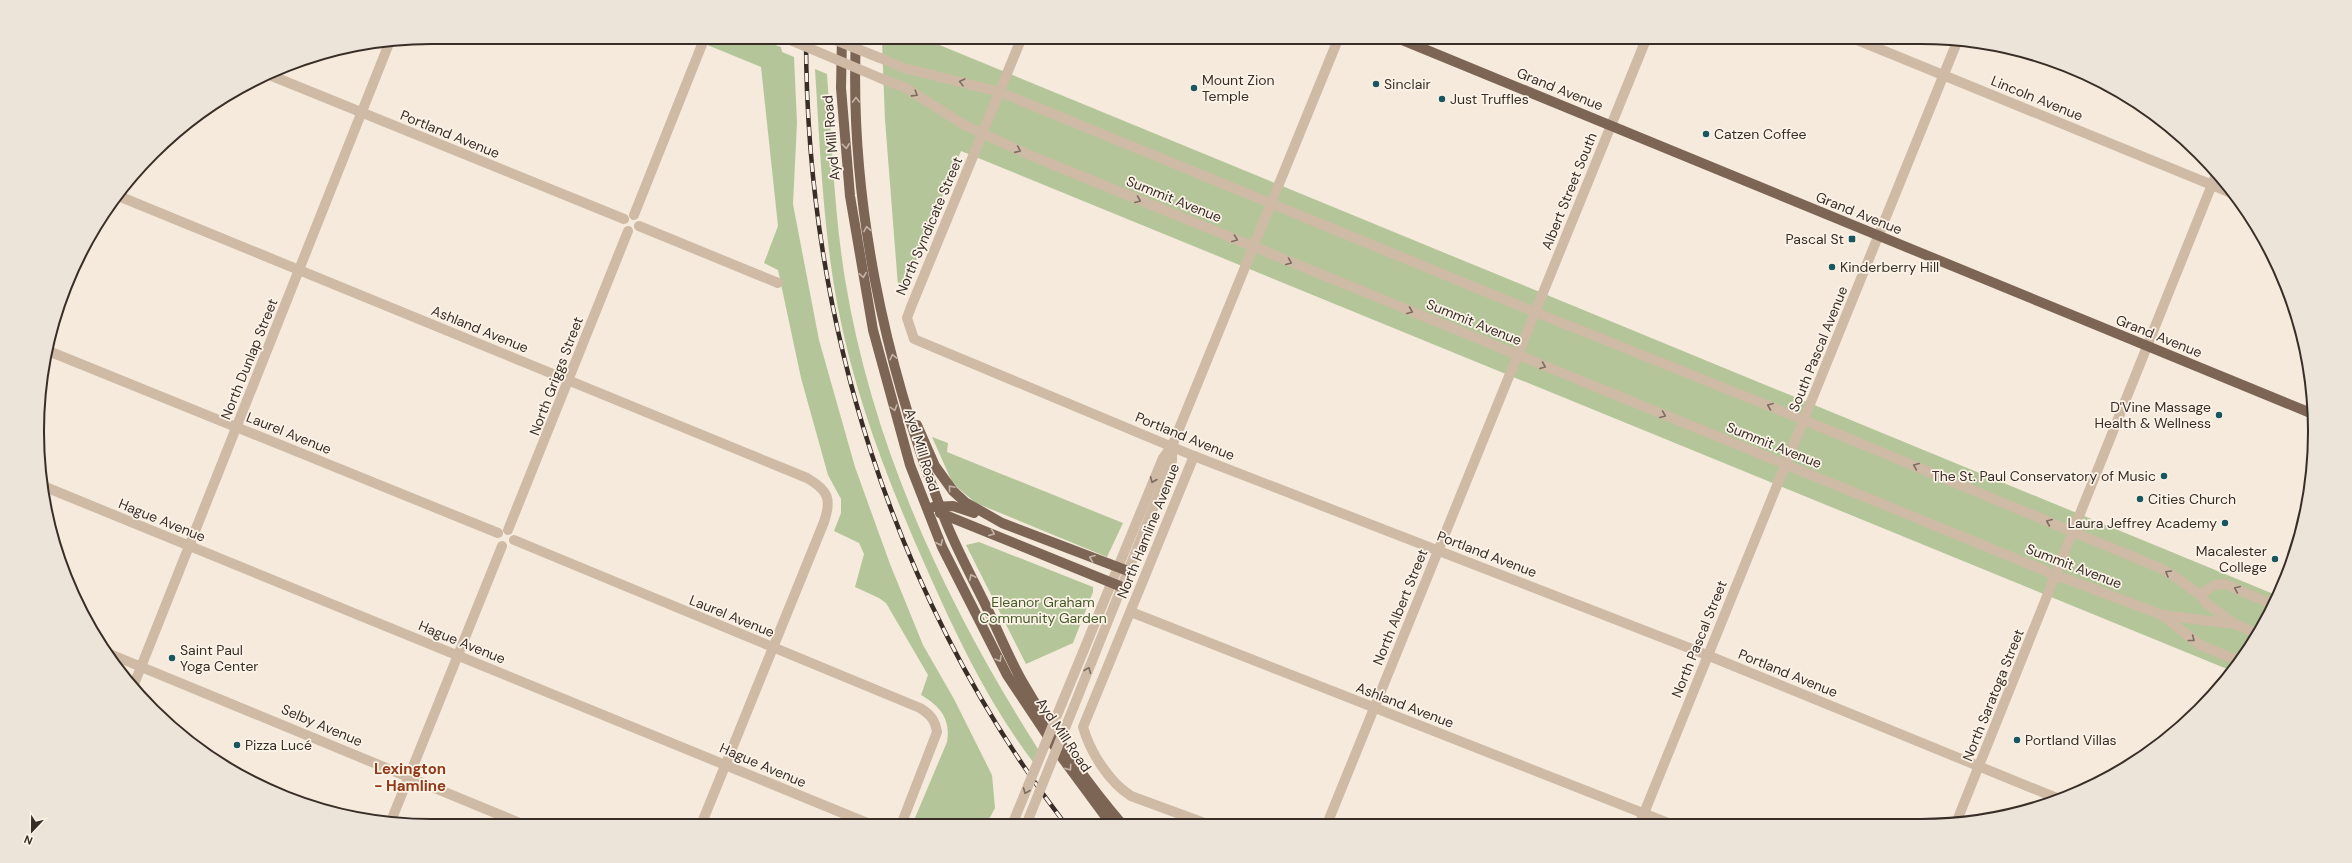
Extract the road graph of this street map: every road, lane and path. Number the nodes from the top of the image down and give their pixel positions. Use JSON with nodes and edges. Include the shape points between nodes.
{"nodes":[{"id":1,"x":702,"y":44,"type":"edge"},
{"id":2,"x":800,"y":44,"type":"edge"},
{"id":3,"x":842,"y":44,"type":"edge"},
{"id":4,"x":845,"y":44,"type":"edge"},
{"id":5,"x":855,"y":44,"type":"edge"},
{"id":6,"x":858,"y":44,"type":"edge"},
{"id":7,"x":1019,"y":44,"type":"edge"},
{"id":8,"x":1336,"y":44,"type":"edge"},
{"id":9,"x":1412,"y":44,"type":"edge"},
{"id":10,"x":1644,"y":44,"type":"edge"},
{"id":11,"x":1867,"y":44,"type":"edge"},
{"id":12,"x":388,"y":46,"type":"edge"},
{"id":13,"x":1956,"y":46,"type":"edge"},
{"id":14,"x":855,"y":50,"type":"junction"},
{"id":15,"x":1944,"y":75,"type":"junction"},
{"id":16,"x":274,"y":77,"type":"edge"},
{"id":17,"x":1000,"y":92,"type":"junction"},
{"id":18,"x":362,"y":113,"type":"junction"},
{"id":19,"x":1611,"y":125,"type":"junction"},
{"id":20,"x":982,"y":134,"type":"junction"},
{"id":21,"x":2215,"y":179,"type":"edge"},
{"id":22,"x":2212,"y":185,"type":"junction"},
{"id":23,"x":2223,"y":189,"type":"edge"},
{"id":24,"x":123,"y":198,"type":"edge"},
{"id":25,"x":1271,"y":203,"type":"junction"},
{"id":26,"x":634,"y":214,"type":"junction"},
{"id":27,"x":624,"y":219,"type":"junction"},
{"id":28,"x":640,"y":226,"type":"junction"},
{"id":29,"x":628,"y":231,"type":"junction"},
{"id":30,"x":1879,"y":236,"type":"junction"},
{"id":31,"x":1253,"y":247,"type":"junction"},
{"id":32,"x":300,"y":270,"type":"junction"},
{"id":33,"x":778,"y":283,"type":"dead end"},
{"id":34,"x":1535,"y":312,"type":"junction"},
{"id":35,"x":909,"y":330,"type":"joint"},
{"id":36,"x":2147,"y":346,"type":"junction"},
{"id":37,"x":52,"y":352,"type":"edge"},
{"id":38,"x":1518,"y":356,"type":"junction"},
{"id":39,"x":898,"y":379,"type":"junction"},
{"id":40,"x":570,"y":381,"type":"junction"},
{"id":41,"x":2307,"y":412,"type":"edge"},
{"id":42,"x":1804,"y":420,"type":"junction"},
{"id":43,"x":237,"y":427,"type":"junction"},
{"id":44,"x":1172,"y":446,"type":"junction"},
{"id":45,"x":1194,"y":456,"type":"junction"},
{"id":46,"x":1785,"y":466,"type":"junction"},
{"id":47,"x":48,"y":488,"type":"edge"},
{"id":48,"x":926,"y":507,"type":"junction"},
{"id":49,"x":941,"y":510,"type":"junction"},
{"id":50,"x":1002,"y":523,"type":"junction"},
{"id":51,"x":508,"y":530,"type":"junction"},
{"id":52,"x":2072,"y":532,"type":"junction"},
{"id":53,"x":498,"y":533,"type":"junction"},
{"id":54,"x":514,"y":540,"type":"junction"},
{"id":55,"x":502,"y":546,"type":"junction"},
{"id":56,"x":190,"y":547,"type":"junction"},
{"id":57,"x":1438,"y":550,"type":"junction"},
{"id":58,"x":1116,"y":567,"type":"junction"},
{"id":59,"x":1128,"y":571,"type":"junction"},
{"id":60,"x":2053,"y":576,"type":"junction"},
{"id":61,"x":1111,"y":582,"type":"junction"},
{"id":62,"x":1122,"y":587,"type":"junction"},
{"id":63,"x":2200,"y":595,"type":"junction"},
{"id":64,"x":2268,"y":602,"type":"edge"},
{"id":65,"x":1131,"y":612,"type":"junction"},
{"id":66,"x":2162,"y":615,"type":"junction"},
{"id":67,"x":2235,"y":624,"type":"junction"},
{"id":68,"x":2252,"y":631,"type":"edge"},
{"id":69,"x":772,"y":647,"type":"junction"},
{"id":70,"x":1708,"y":655,"type":"junction"},
{"id":71,"x":458,"y":656,"type":"junction"},
{"id":72,"x":116,"y":657,"type":"edge"},
{"id":73,"x":2234,"y":659,"type":"edge"},
{"id":74,"x":141,"y":667,"type":"junction"},
{"id":75,"x":135,"y":681,"type":"edge"},
{"id":76,"x":1374,"y":708,"type":"junction"},
{"id":77,"x":726,"y":764,"type":"junction"},
{"id":78,"x":1979,"y":766,"type":"junction"},
{"id":79,"x":409,"y":776,"type":"junction"},
{"id":80,"x":2051,"y":796,"type":"edge"},
{"id":81,"x":1644,"y":813,"type":"junction"},
{"id":82,"x":393,"y":817,"type":"edge"},
{"id":83,"x":1958,"y":817,"type":"edge"},
{"id":84,"x":510,"y":819,"type":"edge"},
{"id":85,"x":703,"y":819,"type":"edge"},
{"id":86,"x":858,"y":819,"type":"edge"},
{"id":87,"x":903,"y":819,"type":"edge"},
{"id":88,"x":1014,"y":819,"type":"edge"},
{"id":89,"x":1028,"y":819,"type":"edge"},
{"id":90,"x":1106,"y":819,"type":"edge"},
{"id":91,"x":1118,"y":819,"type":"edge"},
{"id":92,"x":1194,"y":819,"type":"edge"},
{"id":93,"x":1329,"y":819,"type":"edge"},
{"id":94,"x":1642,"y":819,"type":"edge"},
{"id":95,"x":1658,"y":819,"type":"edge"}],
"edges":[{"from":1,"to":26,"type":"street"},
{"from":2,"to":20,"type":"street","name":"Summit Avenue","one_way":true,"bridge":true,"via":[[906,88]]},
{"from":3,"to":48,"type":"main road","name":"Ayd Mill Road","one_way":true,"via":[[841,88],[850,196],[873,330],[910,465]]},
{"from":17,"to":4,"type":"street","name":"Summit Avenue","one_way":true,"bridge":true,"via":[[904,68]]},
{"from":5,"to":14,"type":"main road","name":"Ayd Mill Road"},
{"from":6,"to":14,"type":"main road"},
{"from":7,"to":17,"type":"street","name":"North Syndicate Street"},
{"from":8,"to":25,"type":"street","name":"North Hamline Avenue"},
{"from":9,"to":19,"type":"main road","name":"Grand Avenue"},
{"from":10,"to":19,"type":"street","name":"Albert Street South"},
{"from":11,"to":15,"type":"street","name":"Lincoln Avenue"},
{"from":12,"to":18,"type":"street","name":"North Dunlap Street"},
{"from":13,"to":15,"type":"street","name":"South Pascal Avenue"},
{"from":39,"to":14,"type":"main road","name":"Ayd Mill Road","one_way":true,"via":[[878,293],[864,210],[857,124]]},
{"from":15,"to":22,"type":"street","name":"Lincoln Avenue"},
{"from":15,"to":30,"type":"street","name":"South Pascal Avenue"},
{"from":16,"to":18,"type":"street","name":"Portland Avenue"},
{"from":17,"to":20,"type":"street","name":"North Syndicate Street"},
{"from":17,"to":25,"type":"street","name":"Summit Avenue"},
{"from":18,"to":27,"type":"street","name":"Portland Avenue"},
{"from":18,"to":32,"type":"street","name":"North Dunlap Street"},
{"from":19,"to":30,"type":"main road","name":"Grand Avenue"},
{"from":19,"to":34,"type":"street","name":"Albert Street South"},
{"from":20,"to":31,"type":"street","name":"Summit Avenue","one_way":true},
{"from":20,"to":35,"type":"street","name":"North Syndicate Street","via":[[911,307],[907,318]]},
{"from":21,"to":22,"type":"street","name":"North Saratoga Street"},
{"from":22,"to":23,"type":"street","name":"Lincoln Avenue"},
{"from":22,"to":36,"type":"street","name":"North Saratoga Street"},
{"from":24,"to":32,"type":"street","name":"Ashland Avenue"},
{"from":25,"to":31,"type":"street","name":"North Hamline Avenue"},
{"from":25,"to":34,"type":"street","name":"Summit Avenue"},
{"from":26,"to":27,"type":"street"},
{"from":26,"to":28,"type":"street"},
{"from":27,"to":29,"type":"street","via":[[624,226]]},
{"from":28,"to":29,"type":"street","via":[[634,231]]},
{"from":28,"to":33,"type":"street"},
{"from":29,"to":40,"type":"street","name":"North Griggs Street"},
{"from":30,"to":36,"type":"main road","name":"Grand Avenue"},
{"from":30,"to":42,"type":"street","name":"South Pascal Avenue"},
{"from":31,"to":38,"type":"street","name":"Summit Avenue","one_way":true},
{"from":31,"to":44,"type":"street","name":"North Hamline Avenue"},
{"from":32,"to":40,"type":"street","name":"Ashland Avenue"},
{"from":32,"to":43,"type":"street","name":"North Dunlap Street"},
{"from":34,"to":38,"type":"street","name":"Albert Street South"},
{"from":42,"to":34,"type":"street","name":"Summit Avenue","one_way":true},
{"from":35,"to":44,"type":"street","name":"Portland Avenue","via":[[914,339],[926,346]]},
{"from":36,"to":41,"type":"main road","name":"Grand Avenue"},
{"from":36,"to":52,"type":"street","name":"North Saratoga Street"},
{"from":37,"to":43,"type":"street","name":"Laurel Avenue"},
{"from":38,"to":46,"type":"street","name":"Summit Avenue","one_way":true},
{"from":38,"to":57,"type":"street","name":"North Albert Street"},
{"from":39,"to":49,"type":"main road","name":"Ayd Mill Road","via":[[917,444]]},
{"from":50,"to":39,"type":"main road","one_way":true,"via":[[965,502],[944,480],[935,466]]},
{"from":40,"to":51,"type":"street","name":"North Griggs Street"},
{"from":40,"to":69,"type":"street","name":"Ashland Avenue","via":[[807,478],[820,486],[827,496],[828,509]]},
{"from":42,"to":46,"type":"street","name":"South Pascal Avenue"},
{"from":52,"to":42,"type":"street","name":"Summit Avenue","one_way":true},
{"from":43,"to":53,"type":"street","name":"Laurel Avenue"},
{"from":43,"to":56,"type":"street","name":"North Dunlap Street"},
{"from":44,"to":45,"type":"street","name":"Portland Avenue"},
{"from":44,"to":58,"type":"street","name":"North Hamline Avenue","one_way":true,"via":[[1163,458]]},
{"from":44,"to":59,"type":"street","name":"North Hamline Avenue","via":[[1172,461]]},
{"from":45,"to":57,"type":"street","name":"Portland Avenue"},
{"from":45,"to":65,"type":"street","name":"North Hamline Avenue"},
{"from":46,"to":60,"type":"street","name":"Summit Avenue"},
{"from":46,"to":70,"type":"street","name":"North Pascal Street"},
{"from":47,"to":56,"type":"street","name":"Hague Avenue"},
{"from":48,"to":49,"type":"main road"},
{"from":48,"to":90,"type":"main road","name":"Ayd Mill Road","one_way":true,"via":[[942,547],[1007,675]]},
{"from":49,"to":50,"type":"main road","via":[[953,506]]},
{"from":49,"to":61,"type":"main road","one_way":true},
{"from":91,"to":49,"type":"main road","name":"Ayd Mill Road","one_way":true,"via":[[1065,747],[1022,681]]},
{"from":58,"to":50,"type":"main road","one_way":true},
{"from":51,"to":53,"type":"street"},
{"from":51,"to":54,"type":"street","via":[[513,534]]},
{"from":52,"to":60,"type":"street","name":"North Saratoga Street"},
{"from":63,"to":52,"type":"street","name":"Summit Avenue","one_way":true,"via":[[2160,568]]},
{"from":53,"to":55,"type":"street","via":[[498,542]]},
{"from":54,"to":55,"type":"street","via":[[510,545]]},
{"from":54,"to":69,"type":"street","name":"Laurel Avenue"},
{"from":55,"to":71,"type":"street"},
{"from":56,"to":71,"type":"street","name":"Hague Avenue"},
{"from":56,"to":74,"type":"street","name":"North Dunlap Street"},
{"from":57,"to":70,"type":"street","name":"Portland Avenue"},
{"from":57,"to":76,"type":"street","name":"North Albert Street"},
{"from":58,"to":59,"type":"main road"},
{"from":58,"to":61,"type":"street","name":"North Hamline Avenue"},
{"from":59,"to":62,"type":"street","name":"North Hamline Avenue"},
{"from":60,"to":66,"type":"street","name":"Summit Avenue"},
{"from":60,"to":78,"type":"street","name":"North Saratoga Street","via":[[2049,592]]},
{"from":61,"to":62,"type":"main road"},
{"from":61,"to":88,"type":"street","name":"North Hamline Avenue","one_way":true,"bridge":true},
{"from":89,"to":62,"type":"street","name":"North Hamline Avenue","one_way":true,"bridge":true},
{"from":64,"to":63,"type":"street","one_way":true,"via":[[2225,584],[2214,585]]},
{"from":63,"to":67,"type":"street","name":"Summit Avenue","via":[[2207,604]]},
{"from":65,"to":76,"type":"street","name":"Ashland Avenue"},
{"from":65,"to":92,"type":"street","name":"North Hamline Avenue","via":[[1083,727],[1086,737],[1112,781],[1120,789],[1131,796]]},
{"from":66,"to":67,"type":"street","name":"Summit Avenue"},
{"from":66,"to":73,"type":"street","name":"Summit Avenue","one_way":true,"via":[[2200,645]]},
{"from":67,"to":68,"type":"street","name":"Summit Avenue"},
{"from":69,"to":77,"type":"street"},
{"from":69,"to":87,"type":"street","name":"Laurel Avenue","via":[[920,708],[931,715],[937,732]]},
{"from":70,"to":78,"type":"street","name":"Portland Avenue"},
{"from":70,"to":81,"type":"street","name":"North Pascal Street"},
{"from":71,"to":77,"type":"street","name":"Hague Avenue"},
{"from":71,"to":79,"type":"street"},
{"from":72,"to":74,"type":"street","name":"Selby Avenue"},
{"from":74,"to":75,"type":"street","name":"North Dunlap Street"},
{"from":74,"to":79,"type":"street","name":"Selby Avenue"},
{"from":76,"to":81,"type":"street","name":"Ashland Avenue"},
{"from":76,"to":93,"type":"street","name":"North Albert Street"},
{"from":77,"to":85,"type":"street"},
{"from":77,"to":86,"type":"street","name":"Hague Avenue"},
{"from":78,"to":80,"type":"street","name":"Portland Avenue"},
{"from":78,"to":83,"type":"street","name":"North Saratoga Street"},
{"from":79,"to":82,"type":"street"},
{"from":79,"to":84,"type":"street","name":"Selby Avenue"},
{"from":81,"to":94,"type":"street","name":"North Pascal Street"},
{"from":81,"to":95,"type":"street","name":"Ashland Avenue"}]}
